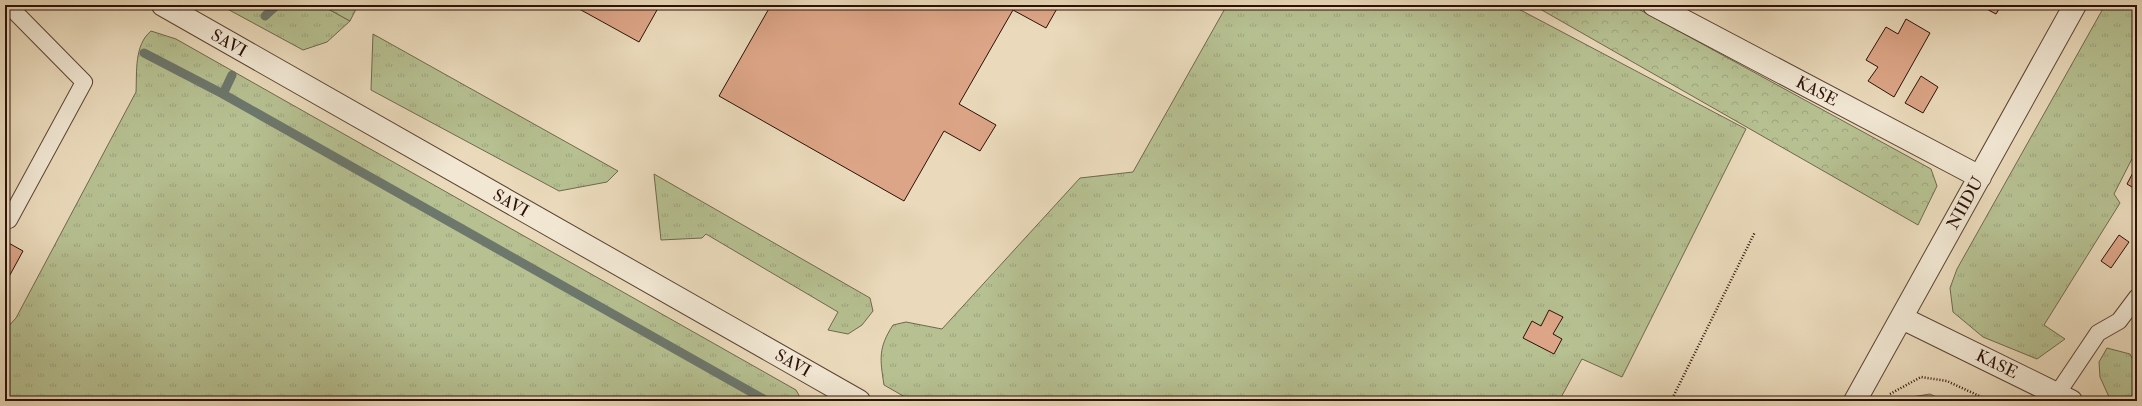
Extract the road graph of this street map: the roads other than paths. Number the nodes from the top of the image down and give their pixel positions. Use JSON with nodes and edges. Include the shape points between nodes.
{"nodes":[{"id":1,"x":163,"y":5,"type":"edge"},
{"id":2,"x":1654,"y":5,"type":"edge"},
{"id":3,"x":2075,"y":5,"type":"edge"},
{"id":4,"x":11,"y":12,"type":"edge"},
{"id":5,"x":1980,"y":177,"type":"junction"},
{"id":6,"x":5,"y":218,"type":"edge"},
{"id":7,"x":2137,"y":297,"type":"edge"},
{"id":8,"x":1902,"y":318,"type":"junction"},
{"id":9,"x":1858,"y":394,"type":"edge"},
{"id":10,"x":836,"y":395,"type":"edge"},
{"id":11,"x":2064,"y":397,"type":"edge"},
{"id":12,"x":859,"y":401,"type":"edge"}],
"edges":[{"from":1,"to":10,"type":"street","name":"SAVI"},
{"from":2,"to":5,"type":"street","name":"KASE"},
{"from":3,"to":5,"type":"street","name":"NIIDU"},
{"from":4,"to":6,"type":"lane","via":[[84,82],[10,220]]},
{"from":5,"to":8,"type":"street","name":"NIIDU"},
{"from":7,"to":11,"type":"lane","via":[[2118,321],[2098,333]]},
{"from":8,"to":9,"type":"street","name":"NIIDU"},
{"from":8,"to":11,"type":"street","name":"KASE"},
{"from":10,"to":12,"type":"street","name":"SAVI"}]}
